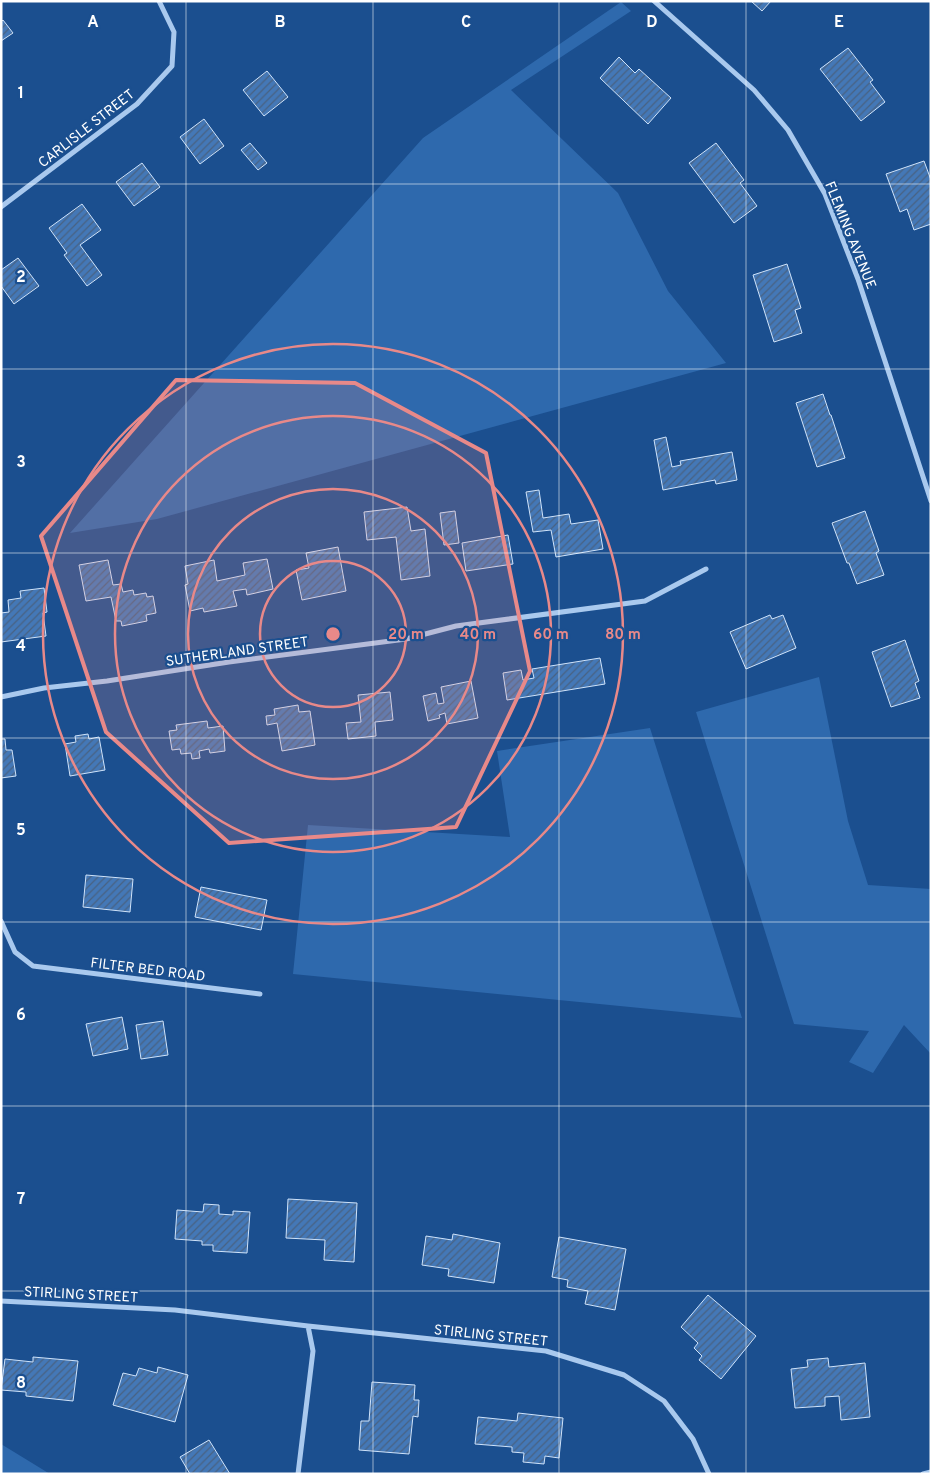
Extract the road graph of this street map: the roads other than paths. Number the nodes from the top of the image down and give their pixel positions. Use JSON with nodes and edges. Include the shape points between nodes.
{"nodes":[{"id":1,"x":159,"y":1,"type":"edge"},
{"id":2,"x":654,"y":1,"type":"edge"},
{"id":3,"x":1,"y":207,"type":"edge"},
{"id":4,"x":931,"y":501,"type":"edge"},
{"id":5,"x":706,"y":569,"type":"dead end"},
{"id":6,"x":1,"y":698,"type":"edge"},
{"id":7,"x":1,"y":921,"type":"edge"},
{"id":8,"x":260,"y":994,"type":"dead end"},
{"id":9,"x":1,"y":1301,"type":"edge"},
{"id":10,"x":308,"y":1326,"type":"junction"},
{"id":11,"x":931,"y":1472,"type":"edge"},
{"id":12,"x":298,"y":1474,"type":"edge"},
{"id":13,"x":710,"y":1474,"type":"edge"},
{"id":14,"x":923,"y":1474,"type":"edge"}],
"edges":[{"from":1,"to":3,"type":"street","name":"CARLISLE STREET","via":[[174,32],[172,66],[137,104]]},
{"from":2,"to":4,"type":"street","name":"FLEMING AVENUE","via":[[754,90],[788,130],[825,194],[858,279]]},
{"from":5,"to":6,"type":"street","name":"SUTHERLAND STREET","via":[[645,601],[456,626],[388,641],[44,688]]},
{"from":7,"to":8,"type":"street","name":"FILTER BED ROAD","via":[[15,952],[33,966]]},
{"from":9,"to":10,"type":"street","name":"STIRLING STREET","via":[[175,1310]]},
{"from":10,"to":12,"type":"street","via":[[313,1351]]},
{"from":10,"to":13,"type":"street","name":"STIRLING STREET","via":[[546,1351],[624,1375],[664,1401],[693,1440]]},
{"from":11,"to":14,"type":"street"}]}
